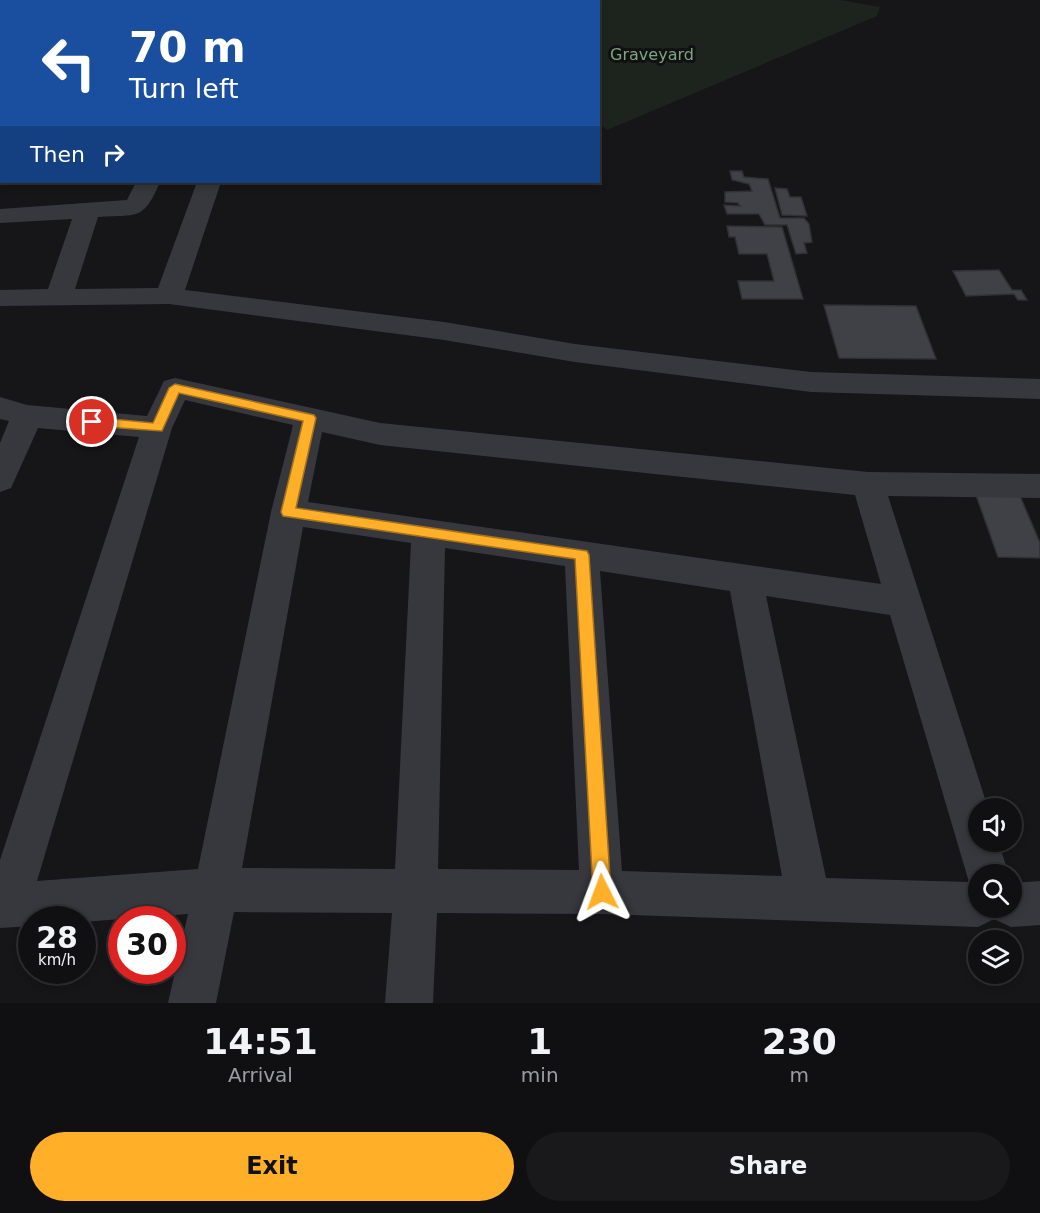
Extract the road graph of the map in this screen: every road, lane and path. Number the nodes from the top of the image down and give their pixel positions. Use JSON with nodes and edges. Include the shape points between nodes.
{"nodes":[{"id":1,"x":148,"y":183,"type":"edge"},
{"id":2,"x":209,"y":183,"type":"edge"},
{"id":3,"x":87,"y":211,"type":"junction"},
{"id":4,"x":0,"y":216,"type":"edge"},
{"id":5,"x":169,"y":296,"type":"junction"},
{"id":6,"x":0,"y":298,"type":"edge"},
{"id":7,"x":59,"y":298,"type":"junction"},
{"id":8,"x":0,"y":387,"type":"edge"},
{"id":9,"x":1040,"y":389,"type":"edge"},
{"id":10,"x":0,"y":400,"type":"edge"},
{"id":11,"x":14,"y":412,"type":"edge"},
{"id":12,"x":310,"y":418,"type":"junction"},
{"id":13,"x":158,"y":428,"type":"junction"},
{"id":14,"x":0,"y":480,"type":"edge"},
{"id":15,"x":868,"y":484,"type":"junction"},
{"id":16,"x":1039,"y":490,"type":"edge"},
{"id":17,"x":288,"y":512,"type":"junction"},
{"id":18,"x":428,"y":532,"type":"junction"},
{"id":19,"x":582,"y":555,"type":"junction"},
{"id":20,"x":745,"y":578,"type":"junction"},
{"id":21,"x":904,"y":602,"type":"junction"},
{"id":22,"x":984,"y":864,"type":"edge"},
{"id":23,"x":217,"y":890,"type":"junction"},
{"id":24,"x":416,"y":891,"type":"junction"},
{"id":25,"x":602,"y":892,"type":"junction"},
{"id":26,"x":808,"y":897,"type":"junction"},
{"id":27,"x":1040,"y":903,"type":"edge"},
{"id":28,"x":1022,"y":904,"type":"edge"},
{"id":29,"x":968,"y":905,"type":"edge"},
{"id":30,"x":4,"y":906,"type":"edge"},
{"id":31,"x":192,"y":1003,"type":"edge"},
{"id":32,"x":409,"y":1003,"type":"edge"}],
"edges":[{"from":1,"to":3,"type":"street","via":[[139,203],[133,207]]},
{"from":2,"to":5,"type":"street"},
{"from":3,"to":4,"type":"street"},
{"from":3,"to":7,"type":"street"},
{"from":5,"to":7,"type":"street"},
{"from":5,"to":9,"type":"street","via":[[811,382]]},
{"from":6,"to":7,"type":"street"},
{"from":8,"to":10,"type":"street","via":[[5,388]]},
{"from":11,"to":13,"type":"street"},
{"from":11,"to":14,"type":"street"},
{"from":12,"to":13,"type":"street","via":[[175,388]]},
{"from":12,"to":15,"type":"street","via":[[380,434]]},
{"from":12,"to":17,"type":"street"},
{"from":13,"to":30,"type":"street"},
{"from":15,"to":16,"type":"street"},
{"from":15,"to":21,"type":"street"},
{"from":17,"to":18,"type":"street"},
{"from":17,"to":23,"type":"street"},
{"from":18,"to":19,"type":"street"},
{"from":18,"to":24,"type":"street"},
{"from":19,"to":20,"type":"street"},
{"from":19,"to":25,"type":"street"},
{"from":20,"to":21,"type":"street"},
{"from":20,"to":26,"type":"street"},
{"from":21,"to":22,"type":"street"},
{"from":23,"to":24,"type":"street"},
{"from":23,"to":30,"type":"street"},
{"from":23,"to":31,"type":"street"},
{"from":24,"to":25,"type":"street"},
{"from":24,"to":32,"type":"street"},
{"from":25,"to":26,"type":"street"},
{"from":26,"to":29,"type":"street"},
{"from":27,"to":28,"type":"street"}]}
